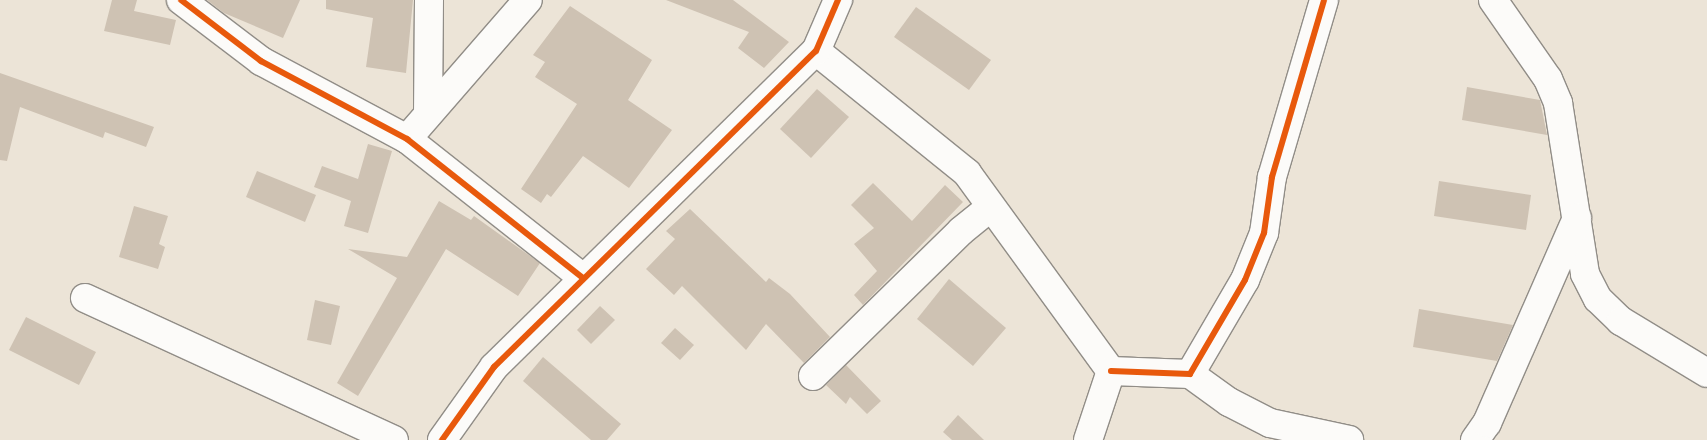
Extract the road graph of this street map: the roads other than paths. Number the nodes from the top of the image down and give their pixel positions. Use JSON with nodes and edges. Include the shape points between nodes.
{"nodes":[{"id":1,"x":180,"y":0,"type":"edge"},
{"id":2,"x":429,"y":0,"type":"edge"},
{"id":3,"x":528,"y":0,"type":"edge"},
{"id":4,"x":838,"y":0,"type":"edge"},
{"id":5,"x":1324,"y":0,"type":"edge"},
{"id":6,"x":1493,"y":0,"type":"edge"},
{"id":7,"x":816,"y":51,"type":"junction"},
{"id":8,"x":428,"y":114,"type":"junction"},
{"id":9,"x":407,"y":139,"type":"junction"},
{"id":10,"x":992,"y":207,"type":"junction"},
{"id":11,"x":1577,"y":218,"type":"junction"},
{"id":12,"x":582,"y":277,"type":"junction"},
{"id":13,"x":85,"y":298,"type":"dead end"},
{"id":14,"x":1111,"y":371,"type":"junction"},
{"id":15,"x":1707,"y":373,"type":"edge"},
{"id":16,"x":1190,"y":374,"type":"junction"},
{"id":17,"x":813,"y":376,"type":"dead end"},
{"id":18,"x":394,"y":440,"type":"edge"},
{"id":19,"x":442,"y":440,"type":"edge"},
{"id":20,"x":1088,"y":440,"type":"edge"},
{"id":21,"x":1349,"y":440,"type":"edge"},
{"id":22,"x":1475,"y":440,"type":"edge"}],
"edges":[{"from":1,"to":9,"type":"street","via":[[261,61]]},
{"from":2,"to":8,"type":"street"},
{"from":3,"to":8,"type":"street"},
{"from":4,"to":7,"type":"street"},
{"from":5,"to":16,"type":"street","via":[[1272,177],[1264,233],[1245,280]]},
{"from":6,"to":11,"type":"street","via":[[1548,79],[1558,103]]},
{"from":7,"to":10,"type":"street","via":[[967,173]]},
{"from":7,"to":12,"type":"street"},
{"from":8,"to":9,"type":"street"},
{"from":9,"to":12,"type":"street"},
{"from":10,"to":14,"type":"street"},
{"from":10,"to":17,"type":"street","via":[[961,231]]},
{"from":11,"to":15,"type":"street","via":[[1585,274],[1598,299],[1621,321]]},
{"from":11,"to":22,"type":"street","via":[[1487,424]]},
{"from":12,"to":19,"type":"street","via":[[494,367]]},
{"from":13,"to":18,"type":"street"},
{"from":14,"to":16,"type":"street"},
{"from":14,"to":20,"type":"street"},
{"from":16,"to":21,"type":"street","via":[[1229,402],[1270,424]]}]}
